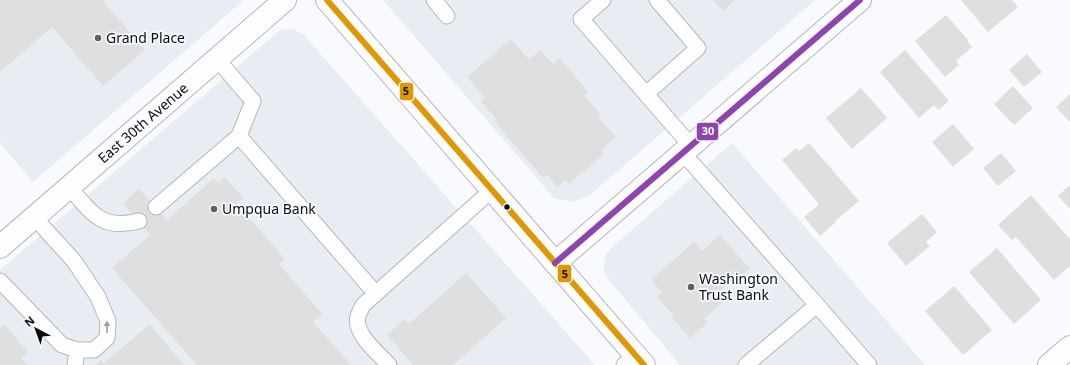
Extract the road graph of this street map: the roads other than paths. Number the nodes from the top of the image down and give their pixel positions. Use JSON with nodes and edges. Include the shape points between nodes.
{"nodes":[{"id":1,"x":285,"y":0,"type":"edge"},
{"id":2,"x":327,"y":0,"type":"edge"},
{"id":3,"x":434,"y":0,"type":"edge"},
{"id":4,"x":603,"y":0,"type":"edge"},
{"id":5,"x":657,"y":0,"type":"edge"},
{"id":6,"x":860,"y":0,"type":"edge"},
{"id":7,"x":447,"y":16,"type":"dead end"},
{"id":8,"x":217,"y":59,"type":"junction"},
{"id":9,"x":646,"y":94,"type":"junction"},
{"id":10,"x":239,"y":136,"type":"junction"},
{"id":11,"x":687,"y":149,"type":"junction"},
{"id":12,"x":69,"y":187,"type":"junction"},
{"id":13,"x":492,"y":190,"type":"junction"},
{"id":14,"x":156,"y":207,"type":"dead end"},
{"id":15,"x":34,"y":217,"type":"junction"},
{"id":16,"x":139,"y":221,"type":"dead end"},
{"id":17,"x":1,"y":245,"type":"edge"},
{"id":18,"x":555,"y":263,"type":"junction"},
{"id":19,"x":0,"y":281,"type":"edge"},
{"id":20,"x":376,"y":294,"type":"junction"},
{"id":21,"x":817,"y":305,"type":"junction"},
{"id":22,"x":1070,"y":347,"type":"edge"},
{"id":23,"x":76,"y":358,"type":"edge"},
{"id":24,"x":634,"y":362,"type":"edge"},
{"id":25,"x":389,"y":365,"type":"edge"},
{"id":26,"x":746,"y":365,"type":"edge"},
{"id":27,"x":869,"y":365,"type":"edge"},
{"id":28,"x":1049,"y":365,"type":"edge"}],
"edges":[{"from":1,"to":8,"type":"street","name":"East 30th Avenue"},
{"from":2,"to":13,"type":"street"},
{"from":3,"to":7,"type":"lane"},
{"from":4,"to":9,"type":"lane","via":[[581,19]]},
{"from":5,"to":9,"type":"lane","via":[[698,48]]},
{"from":6,"to":11,"type":"street"},
{"from":8,"to":10,"type":"lane","via":[[253,101]]},
{"from":8,"to":12,"type":"street","name":"East 30th Avenue"},
{"from":9,"to":11,"type":"lane"},
{"from":10,"to":14,"type":"lane"},
{"from":10,"to":20,"type":"lane"},
{"from":11,"to":18,"type":"street"},
{"from":11,"to":21,"type":"lane"},
{"from":12,"to":15,"type":"street","name":"East 30th Avenue"},
{"from":12,"to":16,"type":"lane","via":[[91,212],[108,223],[126,225]]},
{"from":13,"to":18,"type":"street"},
{"from":13,"to":20,"type":"lane"},
{"from":15,"to":17,"type":"street","name":"East 30th Avenue"},
{"from":23,"to":15,"type":"lane","one_way":true,"via":[[94,350],[107,338],[108,321],[98,297],[74,261]]},
{"from":18,"to":24,"type":"street"},
{"from":19,"to":23,"type":"lane"},
{"from":20,"to":25,"type":"lane","via":[[363,305],[357,328]]},
{"from":21,"to":26,"type":"lane"},
{"from":21,"to":27,"type":"lane"},
{"from":22,"to":28,"type":"street"}]}
